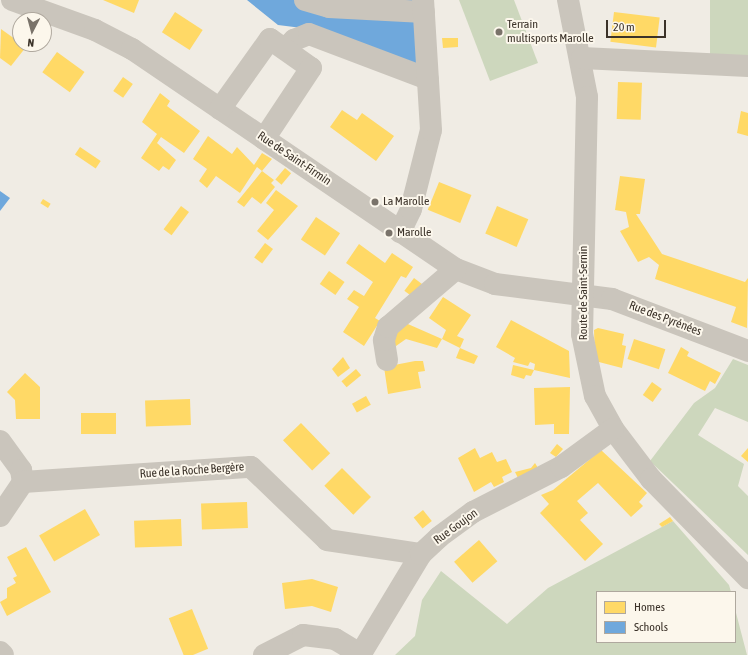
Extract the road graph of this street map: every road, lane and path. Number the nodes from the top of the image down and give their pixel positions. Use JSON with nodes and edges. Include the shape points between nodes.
{"nodes":[{"id":1,"x":12,"y":0,"type":"edge"},
{"id":2,"x":305,"y":0,"type":"edge"},
{"id":3,"x":568,"y":0,"type":"edge"},
{"id":4,"x":423,"y":6,"type":"edge"},
{"id":5,"x":285,"y":50,"type":"junction"},
{"id":6,"x":582,"y":58,"type":"junction"},
{"id":7,"x":748,"y":66,"type":"edge"},
{"id":8,"x":428,"y":79,"type":"junction"},
{"id":9,"x":220,"y":109,"type":"junction"},
{"id":10,"x":264,"y":139,"type":"junction"},
{"id":11,"x":400,"y":232,"type":"junction"},
{"id":12,"x":456,"y":269,"type":"junction"},
{"id":13,"x":582,"y":293,"type":"junction"},
{"id":14,"x":748,"y":351,"type":"edge"},
{"id":15,"x":387,"y":360,"type":"dead end"},
{"id":16,"x":613,"y":429,"type":"junction"},
{"id":17,"x":0,"y":441,"type":"edge"},
{"id":18,"x":23,"y":482,"type":"junction"},
{"id":19,"x":0,"y":516,"type":"edge"},
{"id":20,"x":421,"y":554,"type":"junction"},
{"id":21,"x":748,"y":578,"type":"edge"},
{"id":22,"x":0,"y":652,"type":"edge"},
{"id":23,"x":3,"y":655,"type":"edge"},
{"id":24,"x":264,"y":655,"type":"edge"},
{"id":25,"x":360,"y":655,"type":"edge"}],
"edges":[{"from":1,"to":9,"type":"street","name":"Rue de Saint-Firmin","via":[[95,30],[132,49]]},
{"from":2,"to":4,"type":"street","via":[[329,7]]},
{"from":3,"to":6,"type":"street","name":"Route de Saint-Sernin"},
{"from":4,"to":8,"type":"street"},
{"from":5,"to":8,"type":"street","via":[[294,40],[309,34]]},
{"from":5,"to":9,"type":"street","via":[[270,38]]},
{"from":5,"to":10,"type":"street","via":[[311,68]]},
{"from":6,"to":7,"type":"street"},
{"from":6,"to":13,"type":"street","name":"Route de Saint-Sernin","via":[[588,139]]},
{"from":8,"to":11,"type":"street","via":[[431,130],[411,208]]},
{"from":9,"to":10,"type":"street","name":"Rue de Saint-Firmin"},
{"from":10,"to":11,"type":"street","name":"Rue de Saint-Firmin"},
{"from":11,"to":12,"type":"street","name":"Rue de Saint-Firmin"},
{"from":12,"to":13,"type":"street","name":"Rue de Saint-Firmin","via":[[495,284]]},
{"from":12,"to":15,"type":"street","via":[[388,327],[384,340]]},
{"from":13,"to":14,"type":"street","name":"Rue des Pyrénées","via":[[612,299]]},
{"from":13,"to":16,"type":"street","name":"Route de Saint-Sernin","via":[[587,367],[595,396]]},
{"from":16,"to":20,"type":"street","name":"Rue Goujon","via":[[530,486],[473,512]]},
{"from":16,"to":21,"type":"street","name":"Route de Saint-Sernin","via":[[651,479]]},
{"from":17,"to":18,"type":"street","via":[[21,470]]},
{"from":18,"to":19,"type":"street"},
{"from":18,"to":20,"type":"street","name":"Rue de la Roche Bergère","via":[[251,467],[327,540]]},
{"from":20,"to":25,"type":"street","name":"Rue Goujon"},
{"from":22,"to":23,"type":"street"},
{"from":24,"to":25,"type":"street","via":[[303,635],[335,639]]}]}
